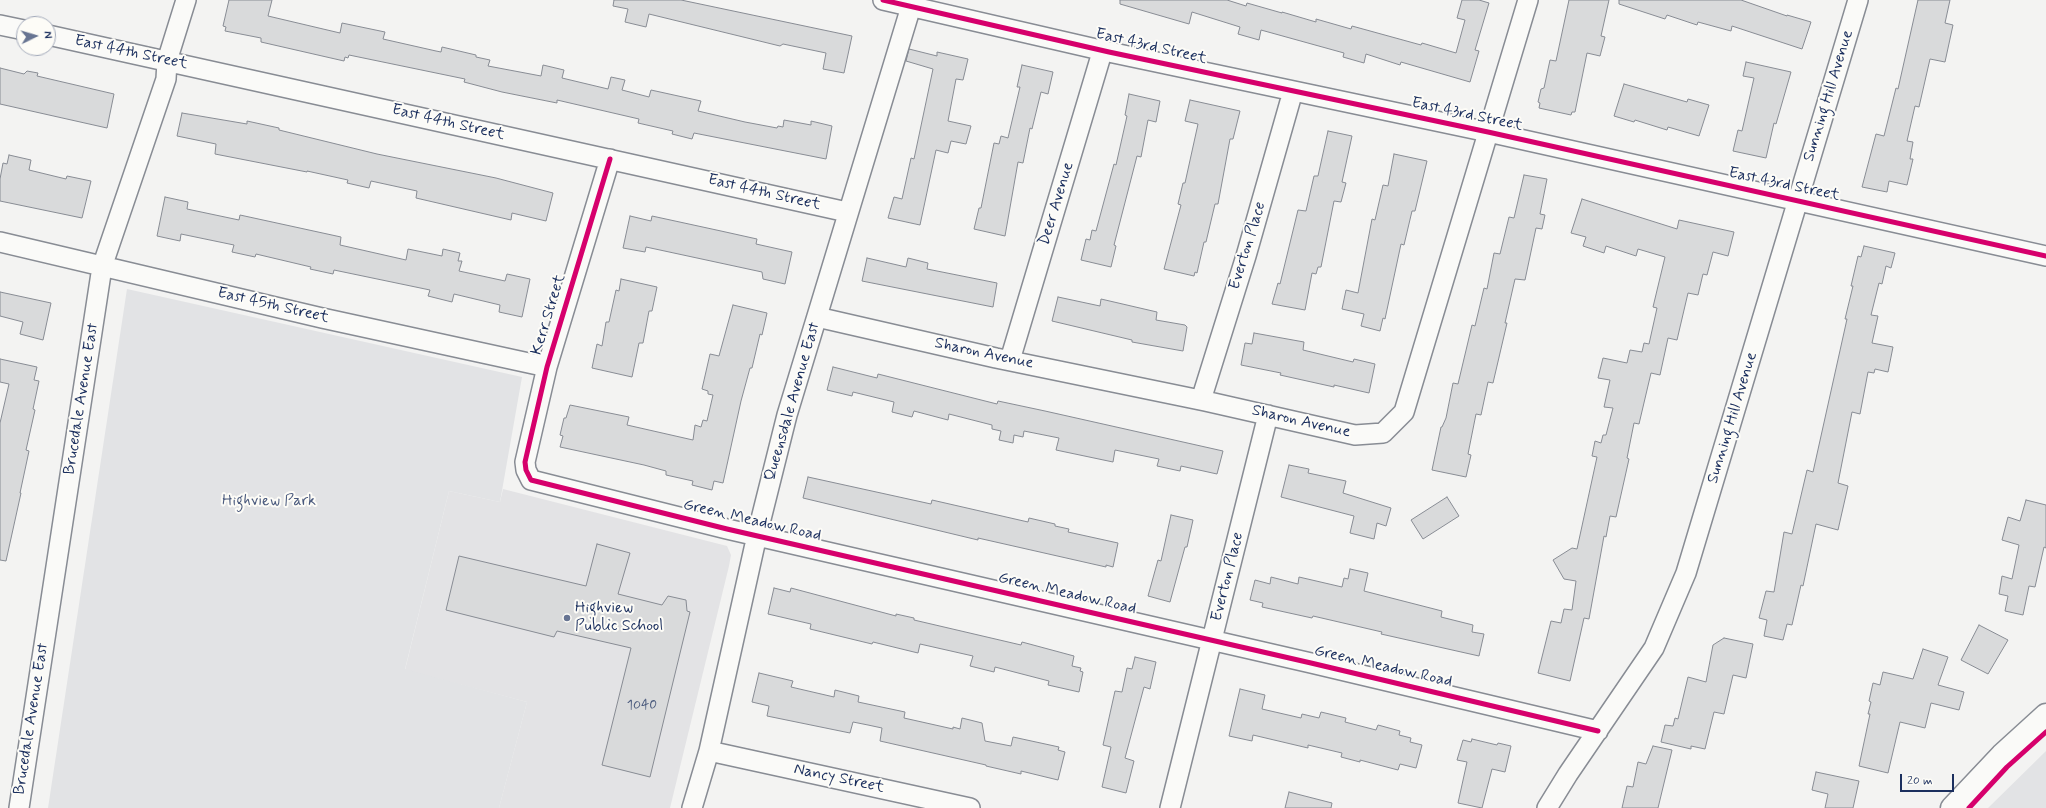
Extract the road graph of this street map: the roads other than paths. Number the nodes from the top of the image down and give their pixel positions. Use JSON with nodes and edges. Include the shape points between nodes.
{"nodes":[{"id":1,"x":186,"y":0,"type":"edge"},
{"id":2,"x":883,"y":0,"type":"edge"},
{"id":3,"x":1528,"y":0,"type":"edge"},
{"id":4,"x":1858,"y":0,"type":"edge"},
{"id":5,"x":912,"y":3,"type":"edge"},
{"id":6,"x":0,"y":24,"type":"edge"},
{"id":7,"x":16,"y":28,"type":"edge"},
{"id":8,"x":56,"y":37,"type":"edge"},
{"id":9,"x":1104,"y":49,"type":"junction"},
{"id":10,"x":167,"y":61,"type":"junction"},
{"id":11,"x":1293,"y":91,"type":"junction"},
{"id":12,"x":1488,"y":132,"type":"junction"},
{"id":13,"x":610,"y":159,"type":"junction"},
{"id":14,"x":1797,"y":202,"type":"junction"},
{"id":15,"x":847,"y":212,"type":"junction"},
{"id":16,"x":0,"y":242,"type":"edge"},
{"id":17,"x":2046,"y":256,"type":"edge"},
{"id":18,"x":102,"y":267,"type":"junction"},
{"id":19,"x":817,"y":317,"type":"junction"},
{"id":20,"x":1010,"y":360,"type":"junction"},
{"id":21,"x":547,"y":367,"type":"junction"},
{"id":22,"x":1201,"y":400,"type":"junction"},
{"id":23,"x":1268,"y":415,"type":"junction"},
{"id":24,"x":532,"y":480,"type":"joint"},
{"id":25,"x":757,"y":535,"type":"junction"},
{"id":26,"x":1212,"y":640,"type":"junction"},
{"id":27,"x":2046,"y":715,"type":"edge"},
{"id":28,"x":1598,"y":731,"type":"junction"},
{"id":29,"x":709,"y":751,"type":"junction"},
{"id":30,"x":19,"y":808,"type":"edge"},
{"id":31,"x":692,"y":808,"type":"edge"},
{"id":32,"x":970,"y":808,"type":"edge"},
{"id":33,"x":1170,"y":808,"type":"edge"},
{"id":34,"x":1547,"y":808,"type":"edge"},
{"id":35,"x":1952,"y":808,"type":"edge"}],
"edges":[{"from":1,"to":10,"type":"street","name":"Brucedale Avenue East"},
{"from":2,"to":5,"type":"street","name":"East 43rd Street"},
{"from":3,"to":12,"type":"street","name":"Sharon Avenue"},
{"from":4,"to":14,"type":"street","name":"Sunning Hill Avenue"},
{"from":5,"to":9,"type":"street","name":"East 43rd Street"},
{"from":5,"to":15,"type":"street","name":"Queensdale Avenue East"},
{"from":6,"to":7,"type":"street"},
{"from":8,"to":10,"type":"street","name":"East 44th Street"},
{"from":9,"to":11,"type":"street","name":"East 43rd Street"},
{"from":9,"to":20,"type":"street","name":"Deer Avenue"},
{"from":10,"to":13,"type":"street","name":"East 44th Street"},
{"from":10,"to":18,"type":"street","name":"Brucedale Avenue East","via":[[166,79]]},
{"from":11,"to":12,"type":"street","name":"East 43rd Street"},
{"from":11,"to":22,"type":"street","name":"Everton Place","via":[[1246,256]]},
{"from":12,"to":14,"type":"street","name":"East 43rd Street"},
{"from":12,"to":23,"type":"street","name":"Sharon Avenue","via":[[1404,412],[1383,433],[1355,435]]},
{"from":13,"to":15,"type":"street","name":"East 44th Street"},
{"from":13,"to":21,"type":"street","name":"Kerr Street"},
{"from":14,"to":17,"type":"street","name":"East 43rd Street"},
{"from":14,"to":28,"type":"street","name":"Sunning Hill Avenue","via":[[1686,573],[1654,648]]},
{"from":15,"to":19,"type":"street","name":"Queensdale Avenue East"},
{"from":16,"to":18,"type":"street","name":"East 45th Street"},
{"from":18,"to":21,"type":"street","name":"East 45th Street"},
{"from":18,"to":30,"type":"street","name":"Brucedale Avenue East"},
{"from":19,"to":20,"type":"street","name":"Sharon Avenue"},
{"from":19,"to":25,"type":"street","name":"Queensdale Avenue East","via":[[787,415]]},
{"from":20,"to":22,"type":"street","name":"Sharon Avenue"},
{"from":21,"to":24,"type":"street","name":"Kerr Street","via":[[525,462],[527,473]]},
{"from":22,"to":23,"type":"street","name":"Sharon Avenue"},
{"from":23,"to":26,"type":"street","name":"Everton Place"},
{"from":24,"to":25,"type":"street","name":"Green Meadow Road"},
{"from":25,"to":26,"type":"street","name":"Green Meadow Road"},
{"from":25,"to":29,"type":"street","name":"Queensdale Avenue East"},
{"from":26,"to":28,"type":"street","name":"Green Meadow Road"},
{"from":26,"to":33,"type":"street","name":"Everton Place"},
{"from":27,"to":35,"type":"main road","via":[[2002,755]]},
{"from":28,"to":34,"type":"street","name":"Sunning Hill Avenue"},
{"from":29,"to":31,"type":"street","name":"Queensdale Avenue East"},
{"from":29,"to":32,"type":"street","name":"Nancy Street"}]}
